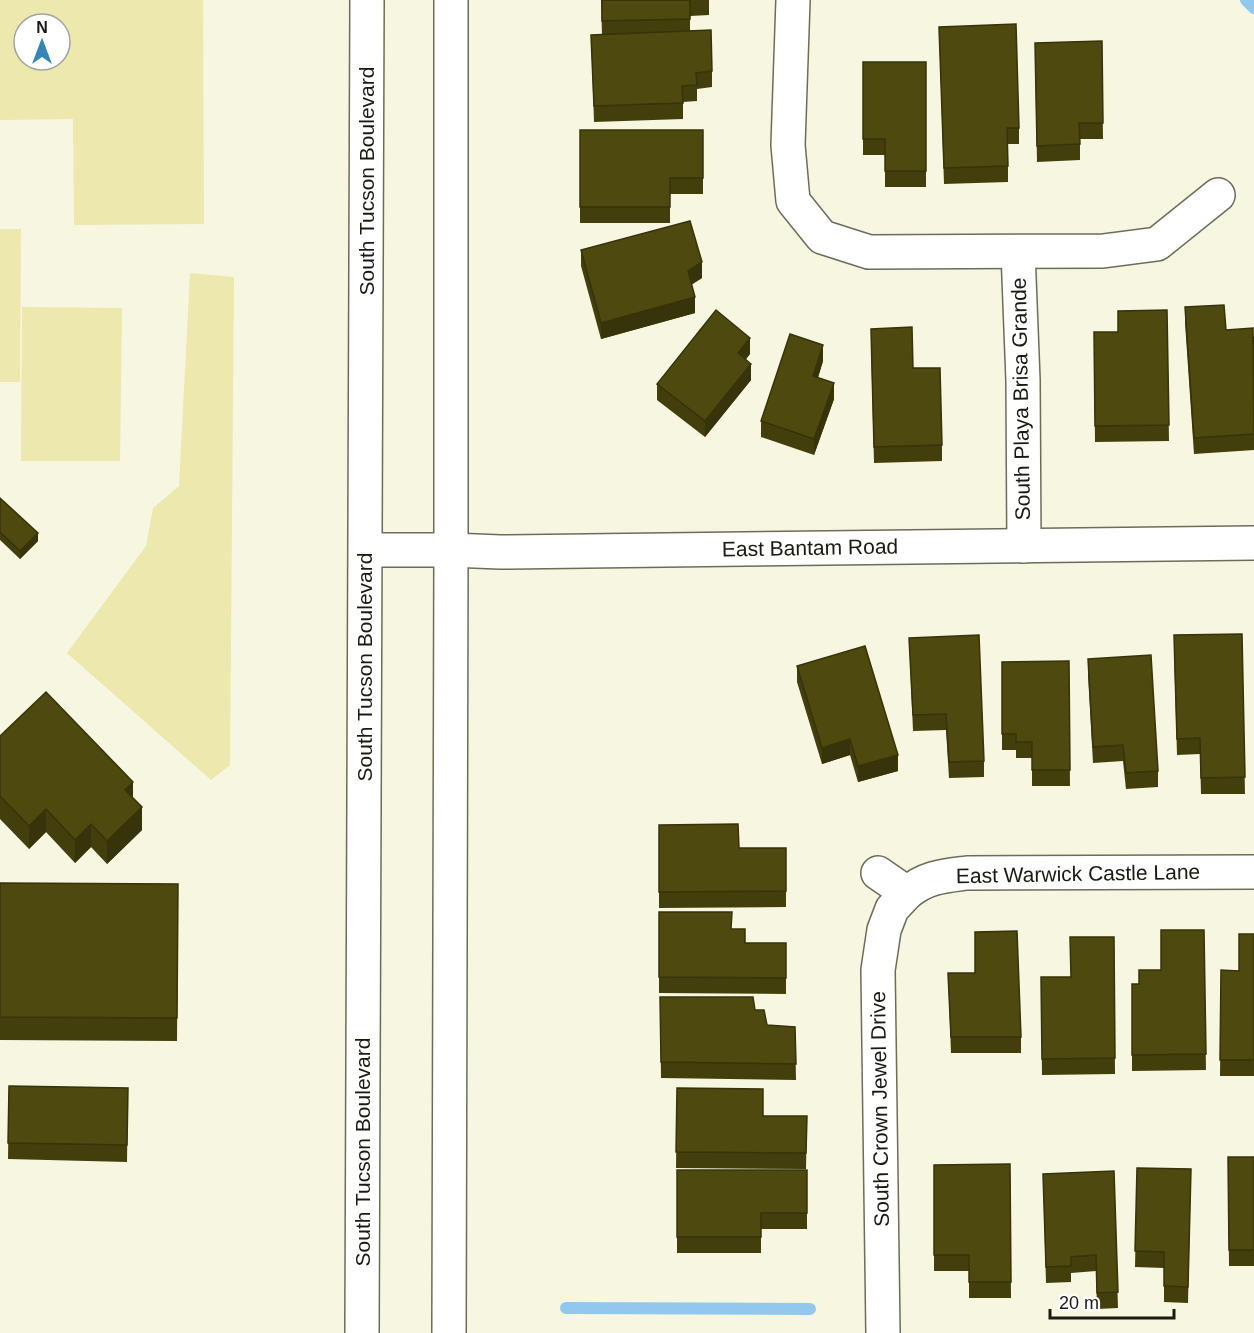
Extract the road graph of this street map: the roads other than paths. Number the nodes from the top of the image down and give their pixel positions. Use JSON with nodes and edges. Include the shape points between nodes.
{"nodes":[{"id":1,"x":367,"y":0,"type":"edge"},
{"id":2,"x":451,"y":0,"type":"edge"},
{"id":3,"x":793,"y":0,"type":"edge"},
{"id":4,"x":1218,"y":195,"type":"dead end"},
{"id":5,"x":1018,"y":252,"type":"junction"},
{"id":6,"x":1254,"y":543,"type":"edge"},
{"id":7,"x":1024,"y":546,"type":"junction"},
{"id":8,"x":366,"y":550,"type":"junction"},
{"id":9,"x":451,"y":550,"type":"junction"},
{"id":10,"x":1254,"y":872,"type":"edge"},
{"id":11,"x":878,"y":873,"type":"dead end"},
{"id":12,"x":907,"y":894,"type":"junction"},
{"id":13,"x":362,"y":1333,"type":"edge"},
{"id":14,"x":449,"y":1333,"type":"edge"},
{"id":15,"x":883,"y":1333,"type":"edge"}],
"edges":[{"from":1,"to":8,"type":"street","name":"South Tucson Boulevard"},
{"from":2,"to":9,"type":"street"},
{"from":3,"to":5,"type":"street","name":"South Playa Brisa Grande","via":[[788,145],[793,201],[809,241],[822,237],[869,252]]},
{"from":4,"to":5,"type":"street","name":"South Playa Brisa Grande","via":[[1156,244],[1103,251]]},
{"from":5,"to":7,"type":"street","name":"South Playa Brisa Grande"},
{"from":6,"to":7,"type":"street","name":"East Bantam Road"},
{"from":7,"to":9,"type":"street","name":"East Bantam Road"},
{"from":8,"to":9,"type":"street","name":"East Bantam Road"},
{"from":8,"to":13,"type":"street","name":"South Tucson Boulevard"},
{"from":9,"to":14,"type":"street"},
{"from":10,"to":12,"type":"street","name":"East Warwick Castle Lane","via":[[968,873],[935,877]]},
{"from":11,"to":12,"type":"street"},
{"from":12,"to":15,"type":"street","name":"South Crown Jewel Drive","via":[[892,909],[884,930],[878,970]]}]}
